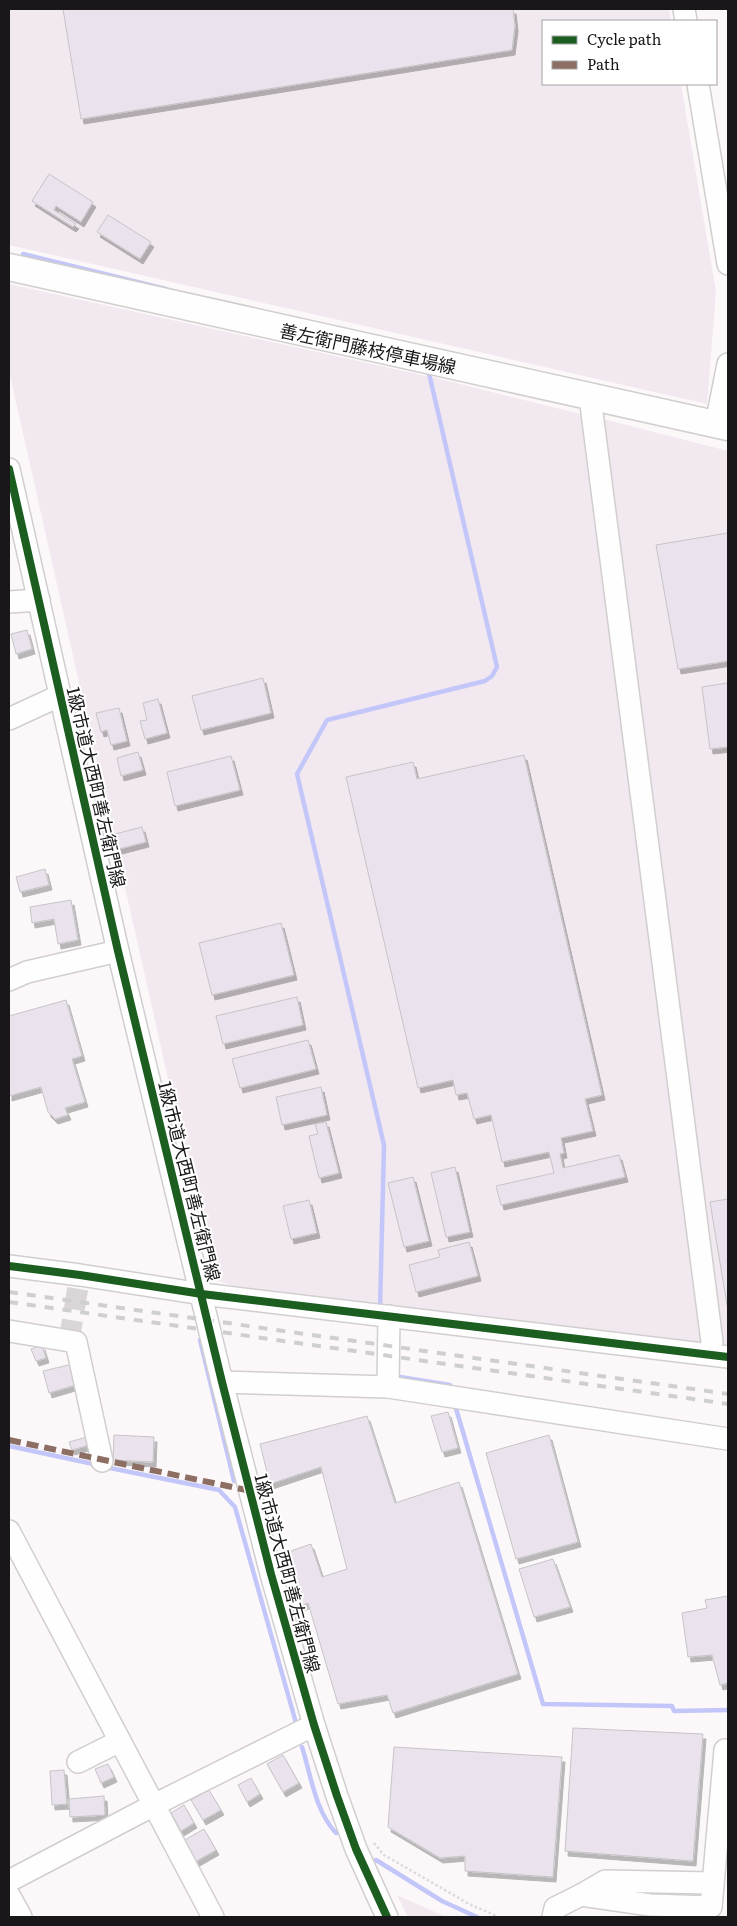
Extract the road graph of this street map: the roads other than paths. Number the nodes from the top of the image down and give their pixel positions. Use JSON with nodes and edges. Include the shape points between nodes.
{"nodes":[{"id":1,"x":698,"y":85,"type":"edge"},
{"id":2,"x":728,"y":264,"type":"edge"},
{"id":3,"x":9,"y":267,"type":"edge"},
{"id":4,"x":728,"y":364,"type":"edge"},
{"id":5,"x":590,"y":397,"type":"junction"},
{"id":6,"x":722,"y":426,"type":"edge"},
{"id":7,"x":9,"y":469,"type":"edge"},
{"id":8,"x":39,"y":600,"type":"junction"},
{"id":9,"x":9,"y":602,"type":"edge"},
{"id":10,"x":61,"y":696,"type":"junction"},
{"id":11,"x":9,"y":719,"type":"edge"},
{"id":12,"x":118,"y":951,"type":"junction"},
{"id":13,"x":9,"y":980,"type":"edge"},
{"id":14,"x":9,"y":1266,"type":"edge"},
{"id":15,"x":202,"y":1294,"type":"junction"},
{"id":16,"x":389,"y":1316,"type":"junction"},
{"id":17,"x":9,"y":1331,"type":"edge"},
{"id":18,"x":712,"y":1342,"type":"dead end"},
{"id":19,"x":728,"y":1357,"type":"edge"},
{"id":20,"x":222,"y":1382,"type":"junction"},
{"id":21,"x":388,"y":1387,"type":"junction"},
{"id":22,"x":728,"y":1439,"type":"edge"},
{"id":23,"x":102,"y":1461,"type":"dead end"},
{"id":24,"x":9,"y":1530,"type":"edge"},
{"id":25,"x":314,"y":1725,"type":"junction"},
{"id":26,"x":120,"y":1741,"type":"junction"},
{"id":27,"x":725,"y":1750,"type":"dead end"},
{"id":28,"x":78,"y":1762,"type":"dead end"},
{"id":29,"x":154,"y":1805,"type":"junction"},
{"id":30,"x":9,"y":1881,"type":"edge"},
{"id":31,"x":9,"y":1895,"type":"edge"},
{"id":32,"x":21,"y":1917,"type":"edge"},
{"id":33,"x":213,"y":1917,"type":"edge"},
{"id":34,"x":387,"y":1917,"type":"edge"},
{"id":35,"x":553,"y":1917,"type":"edge"}],
"edges":[{"from":1,"to":2,"type":"street"},
{"from":3,"to":5,"type":"main road","name":"善左衛門藤枝停車場線"},
{"from":4,"to":6,"type":"street"},
{"from":5,"to":6,"type":"main road","name":"善左衛門藤枝停車場線"},
{"from":5,"to":18,"type":"street"},
{"from":7,"to":8,"type":"street","name":"1級市道大西町善左衛門線"},
{"from":8,"to":9,"type":"street"},
{"from":8,"to":10,"type":"street","name":"1級市道大西町善左衛門線"},
{"from":10,"to":11,"type":"street"},
{"from":10,"to":12,"type":"street","name":"1級市道大西町善左衛門線"},
{"from":12,"to":13,"type":"street","via":[[27,972]]},
{"from":12,"to":15,"type":"street","name":"1級市道大西町善左衛門線"},
{"from":14,"to":15,"type":"street"},
{"from":15,"to":16,"type":"street"},
{"from":15,"to":20,"type":"street","name":"1級市道大西町善左衛門線"},
{"from":16,"to":19,"type":"street"},
{"from":16,"to":21,"type":"street"},
{"from":17,"to":23,"type":"street","via":[[76,1342]]},
{"from":20,"to":21,"type":"street"},
{"from":20,"to":25,"type":"street","name":"1級市道大西町善左衛門線"},
{"from":21,"to":22,"type":"street"},
{"from":24,"to":26,"type":"street"},
{"from":25,"to":29,"type":"street"},
{"from":25,"to":34,"type":"street","name":"1級市道大西町善左衛門線","via":[[356,1849]]},
{"from":26,"to":28,"type":"street"},
{"from":26,"to":29,"type":"street"},
{"from":27,"to":35,"type":"street","via":[[711,1907],[650,1905],[581,1895],[555,1908]]},
{"from":29,"to":30,"type":"street"},
{"from":29,"to":33,"type":"street"},
{"from":31,"to":32,"type":"street"}]}
